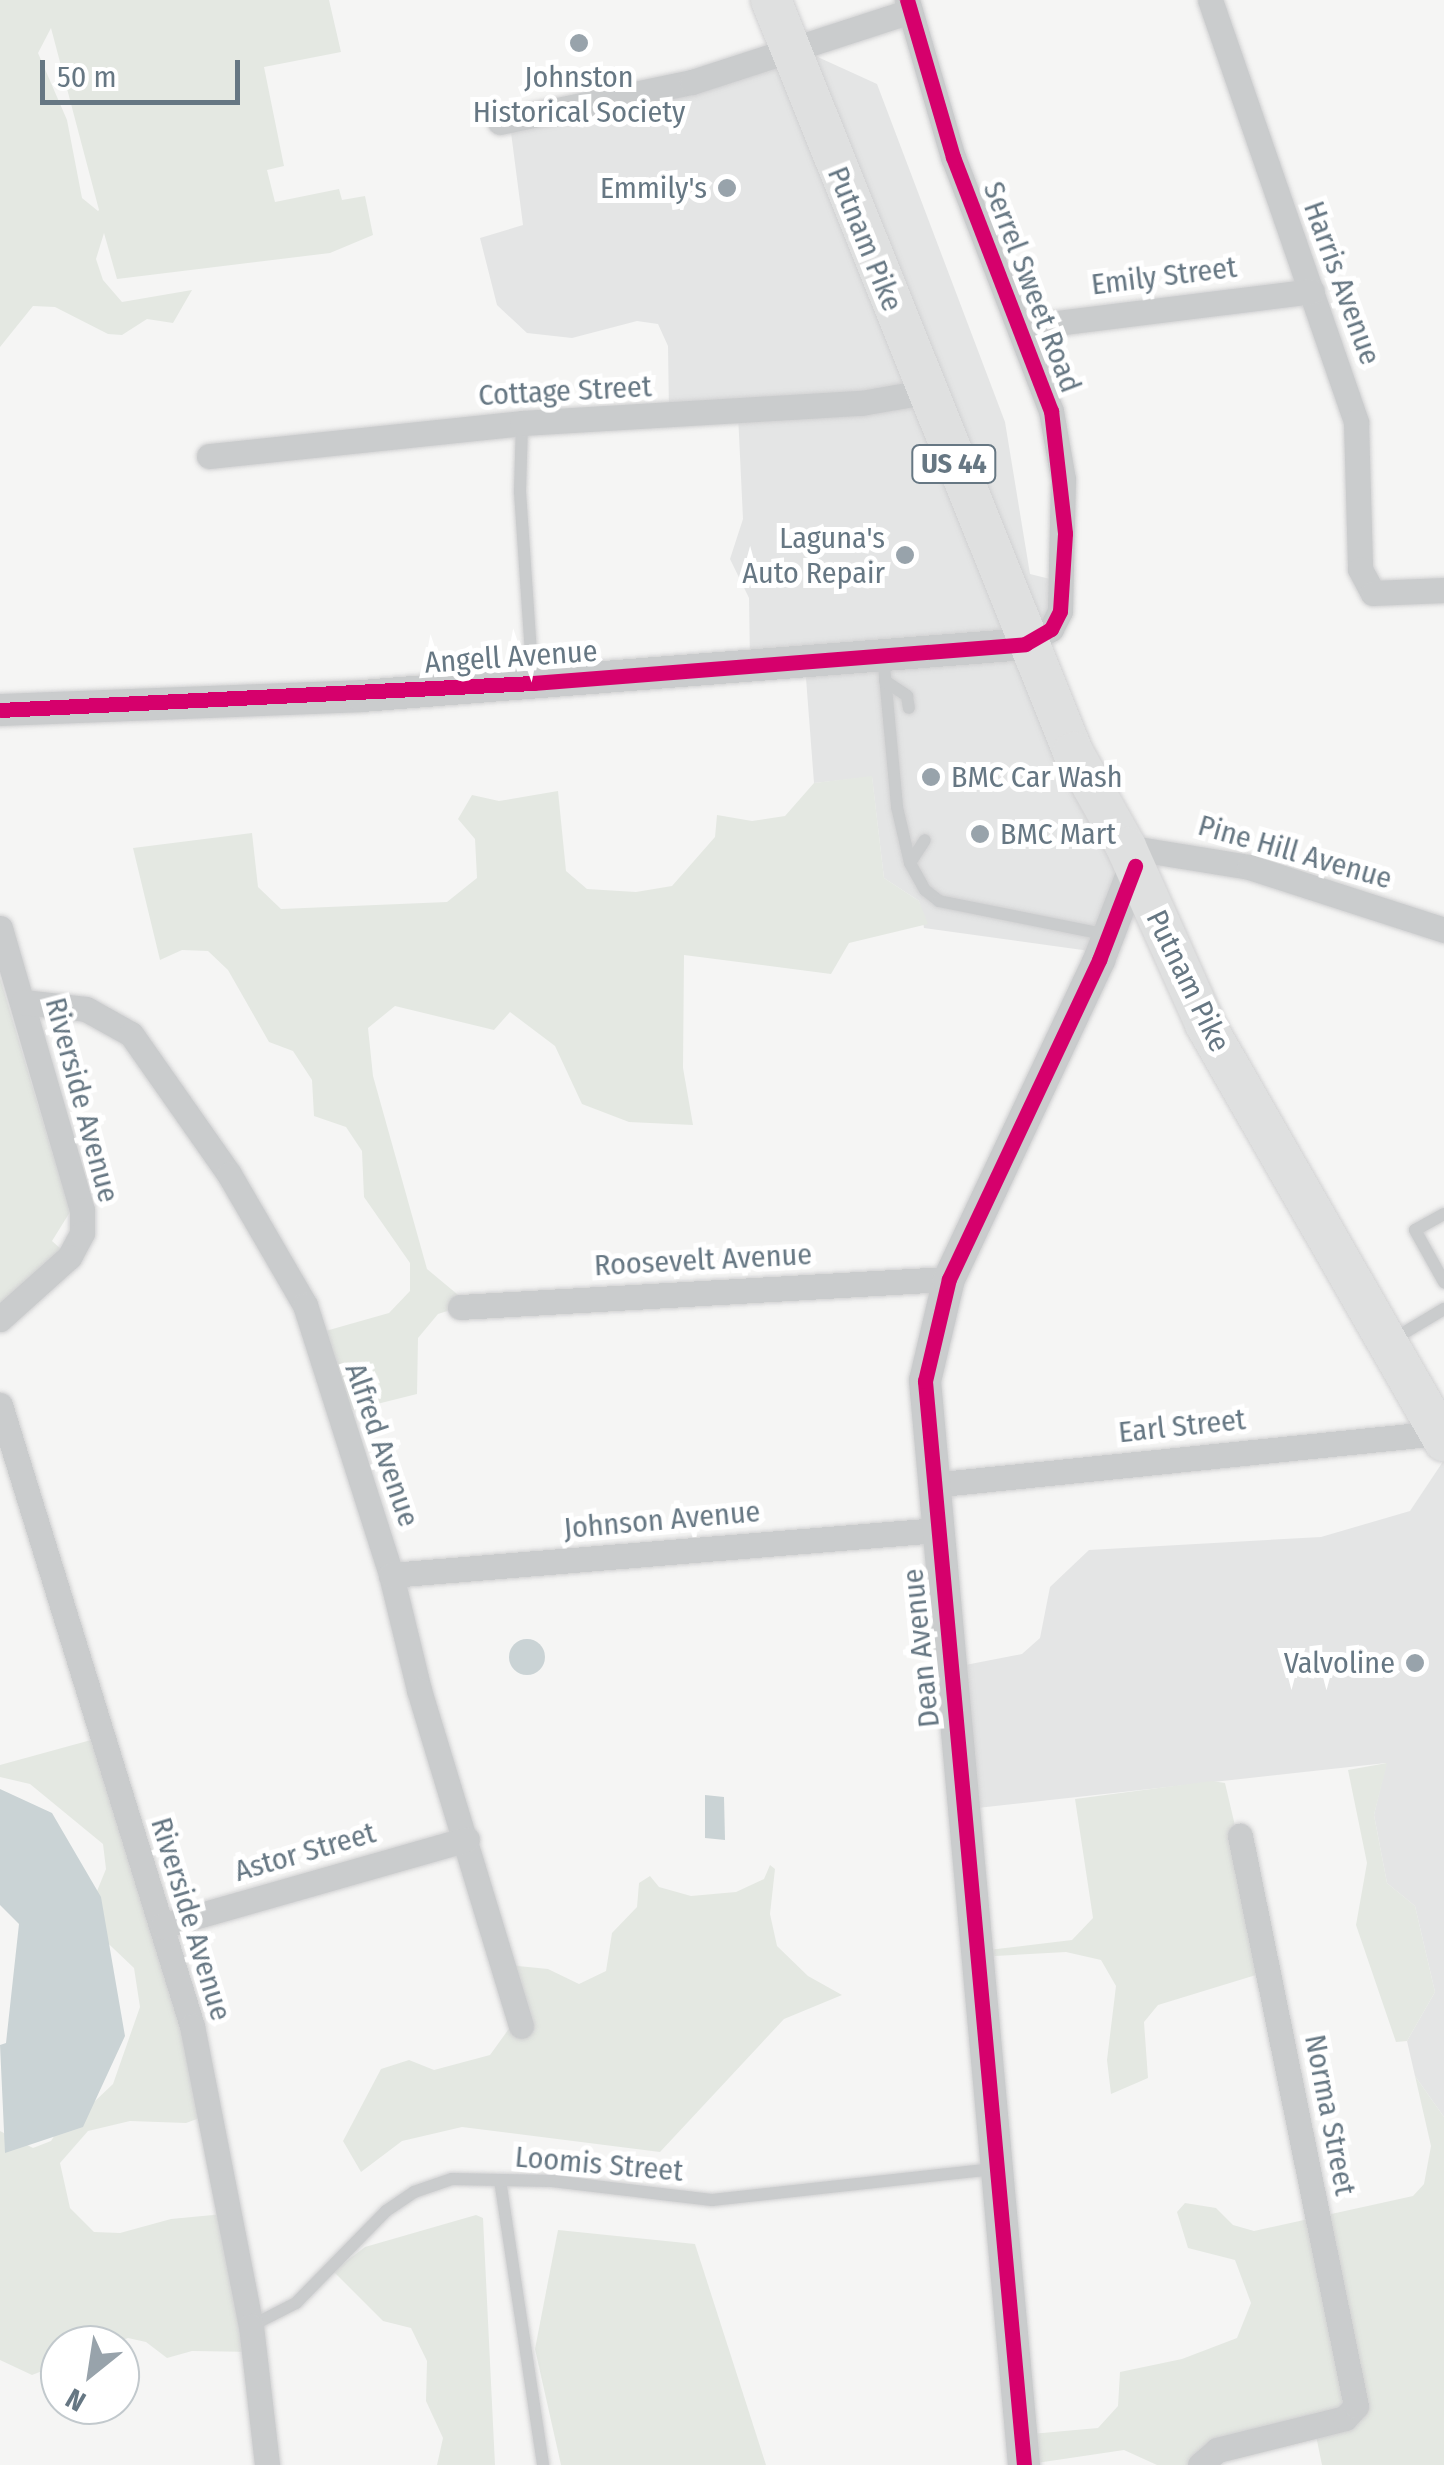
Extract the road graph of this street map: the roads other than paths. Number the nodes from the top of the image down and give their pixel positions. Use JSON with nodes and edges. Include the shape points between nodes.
{"nodes":[{"id":1,"x":772,"y":0,"type":"edge"},
{"id":2,"x":1210,"y":0,"type":"edge"},
{"id":3,"x":908,"y":5,"type":"edge"},
{"id":4,"x":792,"y":53,"type":"junction"},
{"id":5,"x":500,"y":122,"type":"dead end"},
{"id":6,"x":1312,"y":291,"type":"junction"},
{"id":7,"x":1024,"y":326,"type":"junction"},
{"id":8,"x":925,"y":392,"type":"junction"},
{"id":9,"x":522,"y":423,"type":"junction"},
{"id":10,"x":209,"y":456,"type":"dead end"},
{"id":11,"x":1444,"y":590,"type":"edge"},
{"id":12,"x":1026,"y":644,"type":"junction"},
{"id":13,"x":884,"y":668,"type":"junction"},
{"id":14,"x":534,"y":683,"type":"junction"},
{"id":15,"x":910,"y":708,"type":"dead end"},
{"id":16,"x":0,"y":710,"type":"edge"},
{"id":17,"x":925,"y":840,"type":"dead end"},
{"id":18,"x":1130,"y":856,"type":"junction"},
{"id":19,"x":910,"y":863,"type":"junction"},
{"id":20,"x":0,"y":928,"type":"edge"},
{"id":21,"x":1444,"y":930,"type":"edge"},
{"id":22,"x":1110,"y":936,"type":"junction"},
{"id":23,"x":23,"y":1002,"type":"junction"},
{"id":24,"x":1444,"y":1214,"type":"edge"},
{"id":25,"x":949,"y":1280,"type":"junction"},
{"id":26,"x":1444,"y":1282,"type":"edge"},
{"id":27,"x":460,"y":1307,"type":"dead end"},
{"id":28,"x":1444,"y":1309,"type":"edge"},
{"id":29,"x":0,"y":1319,"type":"edge"},
{"id":30,"x":1386,"y":1344,"type":"junction"},
{"id":31,"x":0,"y":1405,"type":"edge"},
{"id":32,"x":1442,"y":1437,"type":"edge"},
{"id":33,"x":932,"y":1485,"type":"junction"},
{"id":34,"x":937,"y":1530,"type":"junction"},
{"id":35,"x":392,"y":1575,"type":"junction"},
{"id":36,"x":1240,"y":1836,"type":"dead end"},
{"id":37,"x":466,"y":1839,"type":"junction"},
{"id":38,"x":162,"y":1926,"type":"junction"},
{"id":39,"x":521,"y":2026,"type":"dead end"},
{"id":40,"x":993,"y":2169,"type":"junction"},
{"id":41,"x":500,"y":2180,"type":"junction"},
{"id":42,"x":251,"y":2326,"type":"junction"},
{"id":43,"x":267,"y":2465,"type":"edge"},
{"id":44,"x":543,"y":2465,"type":"edge"},
{"id":45,"x":1024,"y":2465,"type":"edge"},
{"id":46,"x":1200,"y":2465,"type":"edge"}],
"edges":[{"from":1,"to":4,"type":"main road","name":"Putnam Pike","number":"US 44"},
{"from":2,"to":6,"type":"street","name":"Harris Avenue"},
{"from":3,"to":4,"type":"street"},
{"from":3,"to":7,"type":"street","name":"Serrel Sweet Road","via":[[953,157]]},
{"from":4,"to":5,"type":"street"},
{"from":4,"to":8,"type":"main road","name":"Putnam Pike","number":"US 44"},
{"from":6,"to":7,"type":"street","name":"Emily Street"},
{"from":6,"to":11,"type":"street","name":"Harris Avenue","via":[[1356,422],[1360,569],[1372,593]]},
{"from":7,"to":12,"type":"street","name":"Serrel Sweet Road","via":[[1051,411],[1065,533],[1058,621]]},
{"from":8,"to":9,"type":"street","name":"Cottage Street","via":[[842,405]]},
{"from":8,"to":12,"type":"main road","name":"Putnam Pike","number":"US 44"},
{"from":9,"to":10,"type":"street","name":"Cottage Street"},
{"from":9,"to":14,"type":"lane","via":[[520,492]]},
{"from":12,"to":13,"type":"street","name":"Angell Avenue"},
{"from":12,"to":18,"type":"main road","name":"Putnam Pike","number":"US 44","via":[[1073,752]]},
{"from":13,"to":14,"type":"street","name":"Angell Avenue"},
{"from":13,"to":15,"type":"lane"},
{"from":13,"to":19,"type":"lane","via":[[897,808]]},
{"from":14,"to":16,"type":"street","name":"Angell Avenue"},
{"from":17,"to":19,"type":"lane"},
{"from":18,"to":21,"type":"street","name":"Pine Hill Avenue","via":[[1249,867]]},
{"from":18,"to":22,"type":"street","name":"Dean Avenue"},
{"from":18,"to":30,"type":"main road","name":"Putnam Pike","number":"US 44","via":[[1205,1024]]},
{"from":19,"to":22,"type":"lane","via":[[939,901]]},
{"from":20,"to":23,"type":"street","name":"Riverside Avenue"},
{"from":22,"to":25,"type":"street","name":"Dean Avenue"},
{"from":23,"to":29,"type":"street","name":"Riverside Avenue","via":[[82,1210],[82,1234],[69,1257]]},
{"from":23,"to":35,"type":"street","name":"Alfred Avenue","via":[[86,1010],[131,1034],[229,1174],[305,1305]]},
{"from":24,"to":26,"type":"lane","via":[[1415,1230]]},
{"from":25,"to":27,"type":"street","name":"Roosevelt Avenue"},
{"from":25,"to":33,"type":"street","name":"Dean Avenue","via":[[925,1380]]},
{"from":28,"to":30,"type":"lane"},
{"from":30,"to":32,"type":"main road","name":"Putnam Pike","number":"US 44"},
{"from":31,"to":38,"type":"street","name":"Riverside Avenue"},
{"from":32,"to":33,"type":"street","name":"Earl Street"},
{"from":33,"to":34,"type":"street","name":"Dean Avenue"},
{"from":34,"to":35,"type":"street","name":"Johnson Avenue"},
{"from":34,"to":40,"type":"street","name":"Dean Avenue"},
{"from":35,"to":37,"type":"street","name":"Alfred Avenue"},
{"from":36,"to":46,"type":"street","name":"Norma Street","via":[[1356,2406],[1345,2418],[1218,2450]]},
{"from":37,"to":38,"type":"street","name":"Astor Street"},
{"from":37,"to":39,"type":"street","name":"Alfred Avenue"},
{"from":38,"to":42,"type":"street","name":"Riverside Avenue","via":[[206,2088]]},
{"from":40,"to":41,"type":"lane","name":"Loomis Street","via":[[712,2200]]},
{"from":40,"to":45,"type":"street","name":"Dean Avenue"},
{"from":41,"to":42,"type":"lane","name":"Loomis Street","via":[[452,2179],[414,2192],[296,2303]]},
{"from":41,"to":44,"type":"lane"},
{"from":42,"to":43,"type":"street","name":"Riverside Avenue"}]}
